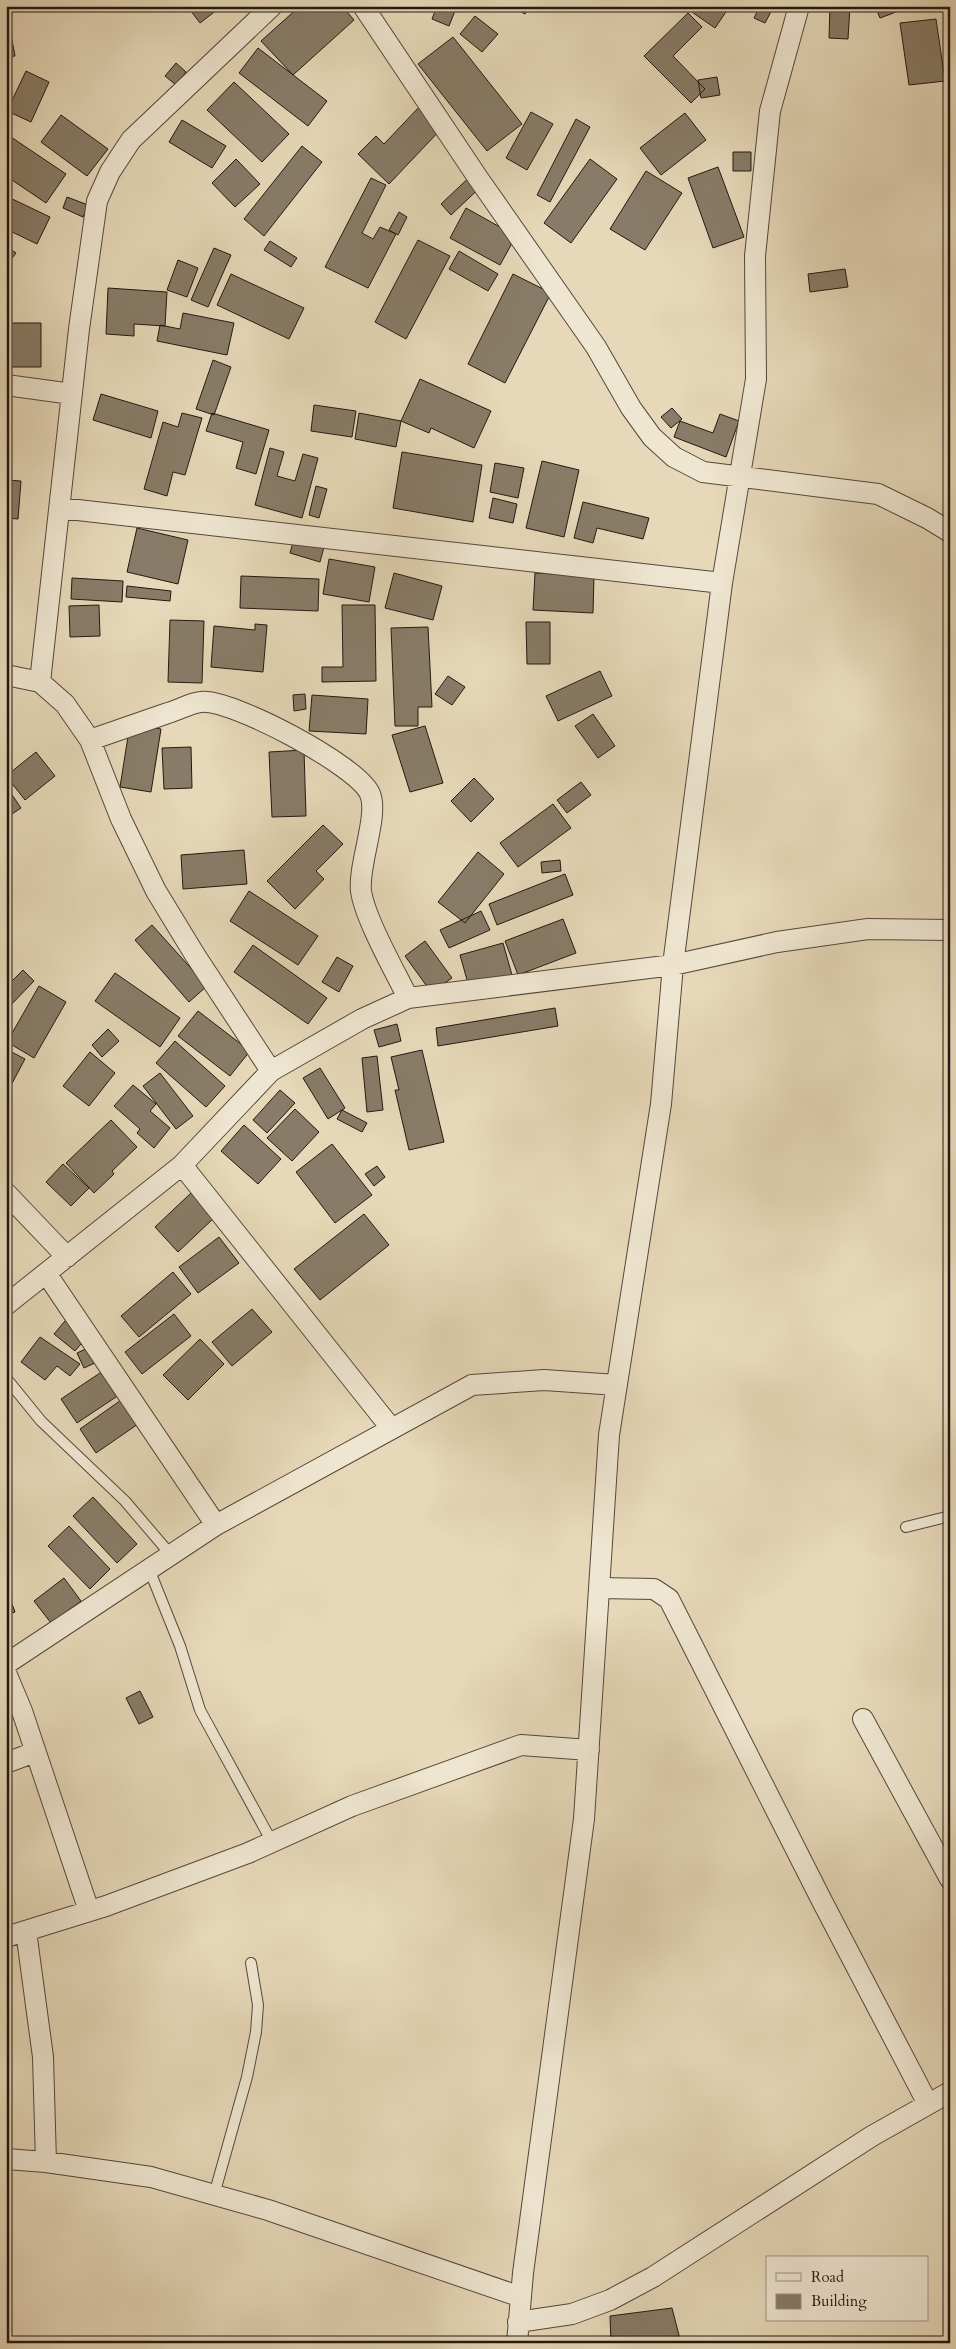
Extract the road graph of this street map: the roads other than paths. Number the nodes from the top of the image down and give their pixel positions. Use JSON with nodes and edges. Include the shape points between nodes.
{"nodes":[{"id":1,"x":272,"y":6,"type":"edge"},
{"id":2,"x":363,"y":6,"type":"edge"},
{"id":3,"x":799,"y":6,"type":"edge"},
{"id":4,"x":6,"y":385,"type":"edge"},
{"id":5,"x":72,"y":394,"type":"junction"},
{"id":6,"x":741,"y":476,"type":"junction"},
{"id":7,"x":60,"y":508,"type":"junction"},
{"id":8,"x":950,"y":532,"type":"edge"},
{"id":9,"x":722,"y":583,"type":"junction"},
{"id":10,"x":6,"y":675,"type":"edge"},
{"id":11,"x":40,"y":682,"type":"junction"},
{"id":12,"x":90,"y":740,"type":"junction"},
{"id":13,"x":950,"y":930,"type":"edge"},
{"id":14,"x":673,"y":965,"type":"junction"},
{"id":15,"x":408,"y":998,"type":"junction"},
{"id":16,"x":271,"y":1071,"type":"junction"},
{"id":17,"x":182,"y":1165,"type":"junction"},
{"id":18,"x":6,"y":1193,"type":"edge"},
{"id":19,"x":67,"y":1257,"type":"junction"},
{"id":20,"x":46,"y":1273,"type":"junction"},
{"id":21,"x":6,"y":1305,"type":"edge"},
{"id":22,"x":6,"y":1378,"type":"edge"},
{"id":23,"x":617,"y":1385,"type":"junction"},
{"id":24,"x":391,"y":1428,"type":"junction"},
{"id":25,"x":950,"y":1516,"type":"edge"},
{"id":26,"x":216,"y":1525,"type":"junction"},
{"id":27,"x":906,"y":1527,"type":"dead end"},
{"id":28,"x":171,"y":1555,"type":"junction"},
{"id":29,"x":148,"y":1570,"type":"junction"},
{"id":30,"x":599,"y":1588,"type":"junction"},
{"id":31,"x":6,"y":1664,"type":"edge"},
{"id":32,"x":6,"y":1673,"type":"edge"},
{"id":33,"x":863,"y":1719,"type":"dead end"},
{"id":34,"x":588,"y":1750,"type":"junction"},
{"id":35,"x":35,"y":1752,"type":"junction"},
{"id":36,"x":6,"y":1763,"type":"edge"},
{"id":37,"x":272,"y":1842,"type":"junction"},
{"id":38,"x":950,"y":1879,"type":"edge"},
{"id":39,"x":89,"y":1911,"type":"junction"},
{"id":40,"x":26,"y":1931,"type":"junction"},
{"id":41,"x":6,"y":1937,"type":"edge"},
{"id":42,"x":251,"y":1963,"type":"dead end"},
{"id":43,"x":950,"y":2092,"type":"edge"},
{"id":44,"x":928,"y":2104,"type":"junction"},
{"id":45,"x":6,"y":2159,"type":"edge"},
{"id":46,"x":46,"y":2162,"type":"junction"},
{"id":47,"x":214,"y":2195,"type":"junction"},
{"id":48,"x":521,"y":2297,"type":"junction"},
{"id":49,"x":518,"y":2322,"type":"junction"},
{"id":50,"x":516,"y":2343,"type":"edge"}],
"edges":[{"from":1,"to":5,"type":"street","via":[[131,140],[110,172],[97,201]]},
{"from":2,"to":6,"type":"street","via":[[596,347],[631,408],[652,437],[674,457],[703,472]]},
{"from":3,"to":6,"type":"street","via":[[770,111],[755,256],[756,379]]},
{"from":4,"to":5,"type":"street"},
{"from":5,"to":7,"type":"street"},
{"from":6,"to":8,"type":"street","via":[[878,494]]},
{"from":6,"to":9,"type":"street"},
{"from":7,"to":9,"type":"street"},
{"from":7,"to":11,"type":"street"},
{"from":9,"to":14,"type":"street"},
{"from":10,"to":11,"type":"street"},
{"from":11,"to":12,"type":"street","via":[[65,704]]},
{"from":12,"to":15,"type":"street","via":[[202,702],[236,708],[316,749],[358,780],[370,793],[372,806],[361,891],[366,910]]},
{"from":12,"to":16,"type":"street","via":[[121,819],[156,891]]},
{"from":13,"to":14,"type":"street","via":[[868,929],[777,942]]},
{"from":14,"to":15,"type":"street"},
{"from":14,"to":23,"type":"street","via":[[661,1104]]},
{"from":15,"to":16,"type":"street","via":[[362,1019]]},
{"from":16,"to":17,"type":"street"},
{"from":17,"to":19,"type":"street"},
{"from":17,"to":24,"type":"street"},
{"from":18,"to":19,"type":"street"},
{"from":19,"to":20,"type":"street"},
{"from":20,"to":21,"type":"street"},
{"from":20,"to":26,"type":"street"},
{"from":22,"to":28,"type":"lane","via":[[41,1421],[125,1501]]},
{"from":23,"to":24,"type":"street","via":[[544,1380],[472,1385]]},
{"from":23,"to":30,"type":"street","via":[[609,1435]]},
{"from":24,"to":26,"type":"street"},
{"from":25,"to":27,"type":"lane"},
{"from":26,"to":28,"type":"street"},
{"from":28,"to":29,"type":"street"},
{"from":29,"to":31,"type":"street"},
{"from":29,"to":37,"type":"lane","via":[[180,1646],[200,1710]]},
{"from":30,"to":34,"type":"street"},
{"from":30,"to":44,"type":"street","via":[[654,1589],[668,1599]]},
{"from":32,"to":35,"type":"street"},
{"from":33,"to":38,"type":"street"},
{"from":34,"to":37,"type":"street","via":[[521,1745],[352,1806]]},
{"from":34,"to":48,"type":"street","via":[[584,1819]]},
{"from":35,"to":36,"type":"street"},
{"from":35,"to":39,"type":"street"},
{"from":37,"to":39,"type":"street"},
{"from":39,"to":40,"type":"street"},
{"from":40,"to":41,"type":"street"},
{"from":40,"to":46,"type":"street","via":[[43,2057]]},
{"from":42,"to":47,"type":"lane","via":[[258,2005],[256,2032],[247,2077]]},
{"from":43,"to":44,"type":"street"},
{"from":44,"to":49,"type":"street","via":[[872,2136],[653,2277],[610,2300],[572,2314]]},
{"from":45,"to":46,"type":"street"},
{"from":46,"to":47,"type":"street","via":[[150,2177]]},
{"from":47,"to":48,"type":"street","via":[[268,2210]]},
{"from":48,"to":49,"type":"street"},
{"from":49,"to":50,"type":"street"}]}
